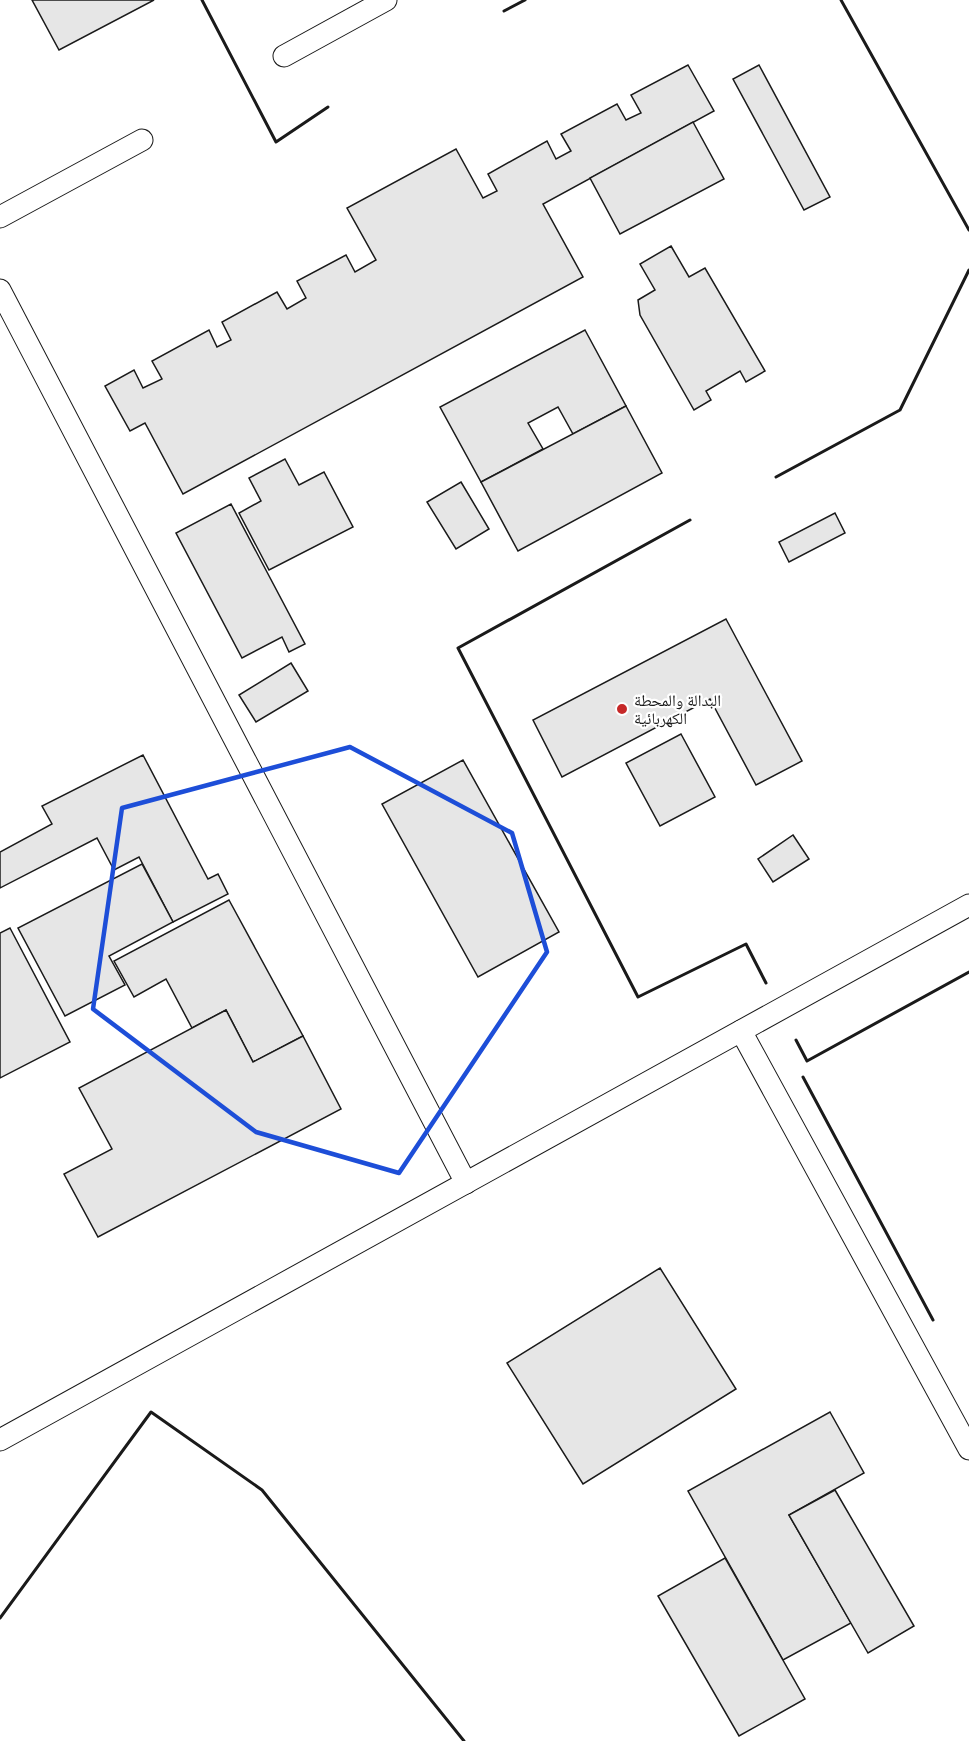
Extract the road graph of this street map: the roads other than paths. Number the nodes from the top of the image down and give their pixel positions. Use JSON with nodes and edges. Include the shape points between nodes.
{"nodes":[{"id":1,"x":386,"y":0,"type":"edge"},
{"id":2,"x":284,"y":56,"type":"dead end"},
{"id":3,"x":142,"y":140,"type":"dead end"},
{"id":4,"x":0,"y":217,"type":"edge"},
{"id":5,"x":0,"y":290,"type":"edge"},
{"id":6,"x":969,"y":905,"type":"edge"},
{"id":7,"x":741,"y":1031,"type":"junction"},
{"id":8,"x":466,"y":1183,"type":"junction"},
{"id":9,"x":0,"y":1440,"type":"edge"},
{"id":10,"x":969,"y":1449,"type":"edge"}],
"edges":[{"from":1,"to":2,"type":"lane"},
{"from":3,"to":4,"type":"lane"},
{"from":5,"to":8,"type":"lane"},
{"from":6,"to":7,"type":"lane"},
{"from":7,"to":8,"type":"lane"},
{"from":7,"to":10,"type":"lane"},
{"from":8,"to":9,"type":"lane"}]}
